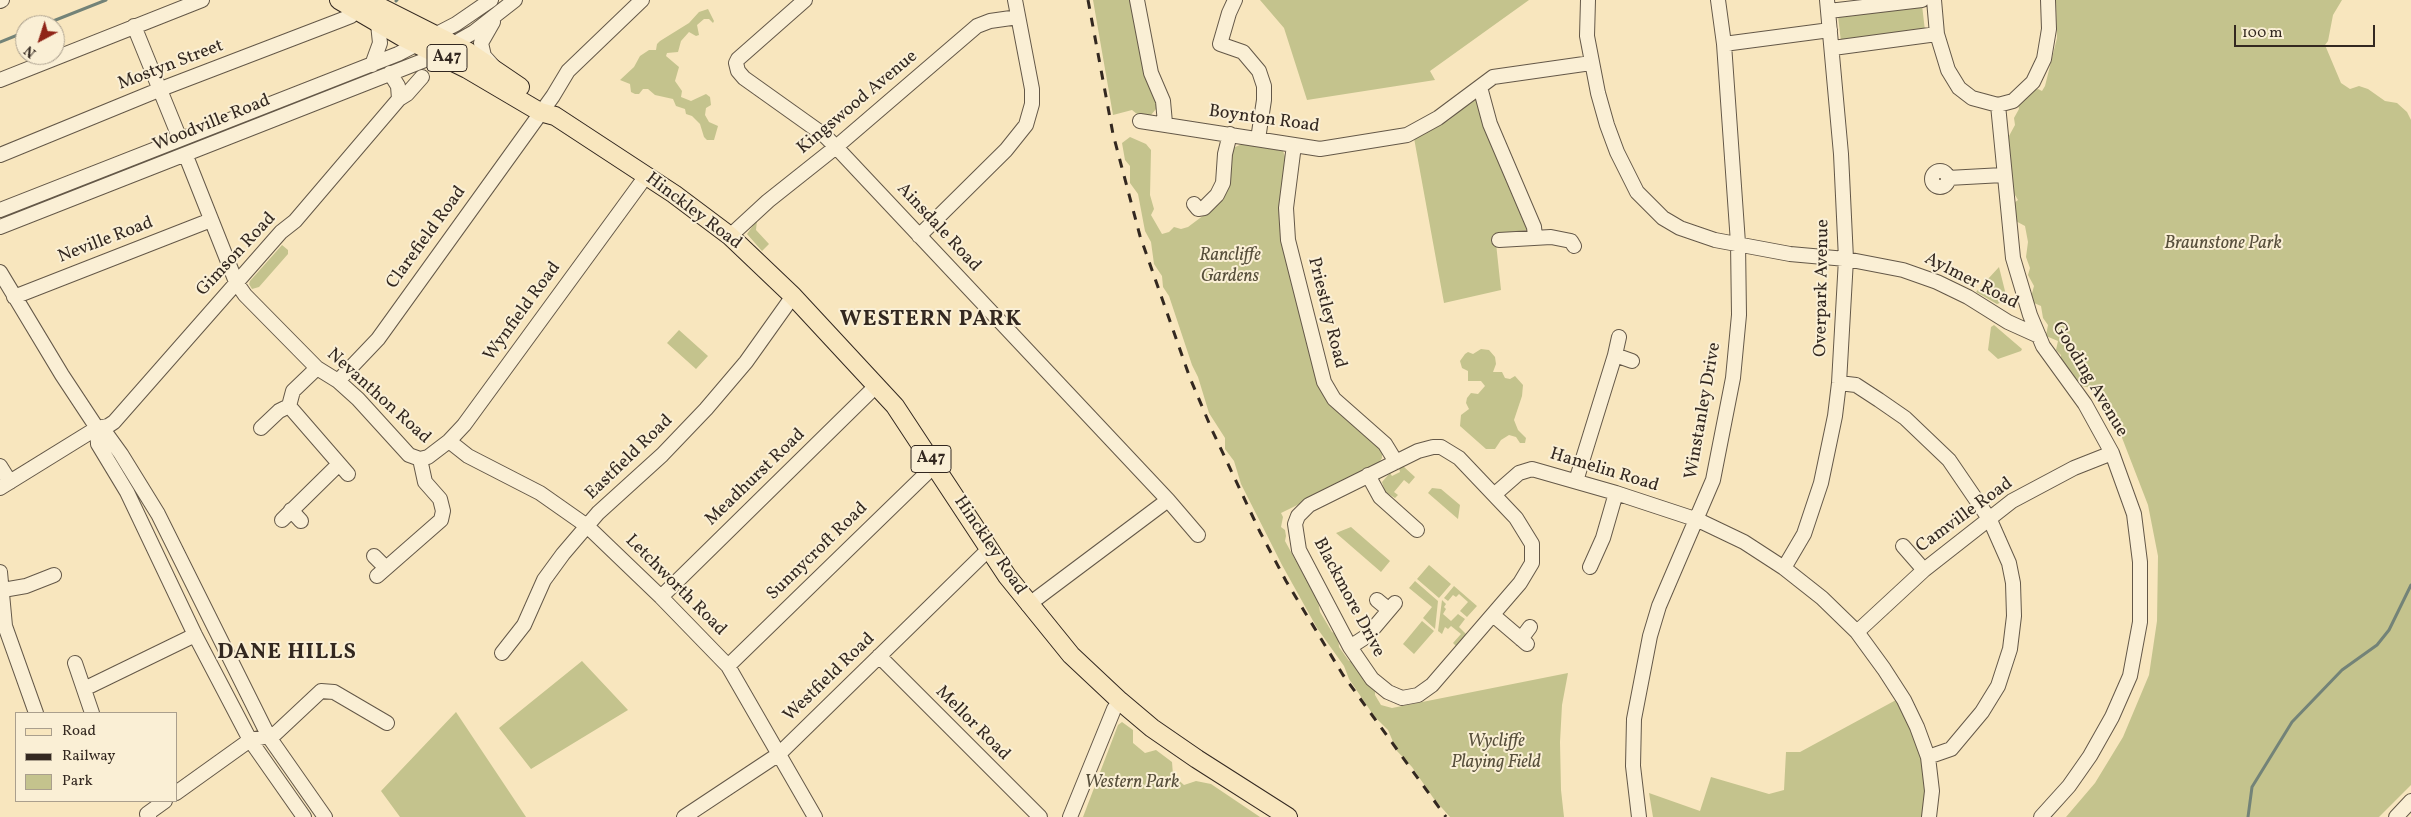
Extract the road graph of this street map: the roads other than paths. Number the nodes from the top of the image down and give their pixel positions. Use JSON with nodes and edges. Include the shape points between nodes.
{"nodes":[{"id":1,"x":202,"y":0,"type":"edge"},
{"id":2,"x":339,"y":0,"type":"edge"},
{"id":3,"x":491,"y":0,"type":"edge"},
{"id":4,"x":515,"y":0,"type":"edge"},
{"id":5,"x":642,"y":0,"type":"edge"},
{"id":6,"x":806,"y":0,"type":"edge"},
{"id":7,"x":1015,"y":0,"type":"edge"},
{"id":8,"x":1137,"y":0,"type":"edge"},
{"id":9,"x":1235,"y":0,"type":"edge"},
{"id":10,"x":1588,"y":0,"type":"edge"},
{"id":11,"x":1718,"y":0,"type":"edge"},
{"id":12,"x":1922,"y":0,"type":"edge"},
{"id":13,"x":1934,"y":0,"type":"edge"},
{"id":14,"x":2048,"y":0,"type":"edge"},
{"id":15,"x":1828,"y":5,"type":"edge"},
{"id":16,"x":372,"y":8,"type":"edge"},
{"id":17,"x":499,"y":13,"type":"junction"},
{"id":18,"x":1018,"y":17,"type":"junction"},
{"id":19,"x":134,"y":26,"type":"junction"},
{"id":20,"x":1830,"y":30,"type":"junction"},
{"id":21,"x":1937,"y":34,"type":"junction"},
{"id":22,"x":435,"y":36,"type":"junction"},
{"id":23,"x":454,"y":44,"type":"junction"},
{"id":24,"x":1724,"y":44,"type":"junction"},
{"id":25,"x":418,"y":45,"type":"junction"},
{"id":26,"x":1832,"y":48,"type":"junction"},
{"id":27,"x":437,"y":54,"type":"junction"},
{"id":28,"x":1591,"y":63,"type":"junction"},
{"id":29,"x":372,"y":65,"type":"junction"},
{"id":30,"x":496,"y":71,"type":"junction"},
{"id":31,"x":390,"y":73,"type":"junction"},
{"id":32,"x":422,"y":77,"type":"dead end"},
{"id":33,"x":0,"y":80,"type":"edge"},
{"id":34,"x":1480,"y":87,"type":"junction"},
{"id":35,"x":161,"y":89,"type":"junction"},
{"id":36,"x":400,"y":99,"type":"junction"},
{"id":37,"x":1998,"y":105,"type":"junction"},
{"id":38,"x":547,"y":111,"type":"junction"},
{"id":39,"x":1140,"y":120,"type":"dead end"},
{"id":40,"x":1164,"y":123,"type":"junction"},
{"id":41,"x":1230,"y":134,"type":"junction"},
{"id":42,"x":180,"y":139,"type":"junction"},
{"id":43,"x":1258,"y":140,"type":"junction"},
{"id":44,"x":1294,"y":145,"type":"junction"},
{"id":45,"x":836,"y":147,"type":"junction"},
{"id":46,"x":0,"y":155,"type":"edge"},
{"id":47,"x":186,"y":156,"type":"junction"},
{"id":48,"x":2003,"y":175,"type":"junction"},
{"id":49,"x":646,"y":176,"type":"junction"},
{"id":50,"x":1948,"y":178,"type":"dead end"},
{"id":51,"x":76,"y":180,"type":"junction"},
{"id":52,"x":81,"y":196,"type":"junction"},
{"id":53,"x":0,"y":210,"type":"edge"},
{"id":54,"x":1195,"y":210,"type":"dead end"},
{"id":55,"x":211,"y":220,"type":"junction"},
{"id":56,"x":0,"y":227,"type":"edge"},
{"id":57,"x":730,"y":236,"type":"junction"},
{"id":58,"x":919,"y":236,"type":"junction"},
{"id":59,"x":1535,"y":236,"type":"junction"},
{"id":60,"x":1499,"y":240,"type":"dead end"},
{"id":61,"x":1738,"y":243,"type":"junction"},
{"id":62,"x":1574,"y":246,"type":"dead end"},
{"id":63,"x":1846,"y":259,"type":"junction"},
{"id":64,"x":0,"y":272,"type":"edge"},
{"id":65,"x":236,"y":282,"type":"junction"},
{"id":66,"x":793,"y":296,"type":"junction"},
{"id":67,"x":14,"y":297,"type":"junction"},
{"id":68,"x":2038,"y":336,"type":"junction"},
{"id":69,"x":1619,"y":337,"type":"dead end"},
{"id":70,"x":1615,"y":355,"type":"junction"},
{"id":71,"x":1632,"y":361,"type":"dead end"},
{"id":72,"x":317,"y":368,"type":"junction"},
{"id":73,"x":338,"y":381,"type":"junction"},
{"id":74,"x":1839,"y":383,"type":"junction"},
{"id":75,"x":877,"y":385,"type":"junction"},
{"id":76,"x":288,"y":406,"type":"junction"},
{"id":77,"x":267,"y":427,"type":"dead end"},
{"id":78,"x":97,"y":428,"type":"junction"},
{"id":79,"x":449,"y":441,"type":"junction"},
{"id":80,"x":2112,"y":453,"type":"junction"},
{"id":81,"x":420,"y":459,"type":"junction"},
{"id":82,"x":1396,"y":462,"type":"junction"},
{"id":83,"x":935,"y":465,"type":"junction"},
{"id":84,"x":0,"y":466,"type":"edge"},
{"id":85,"x":1368,"y":476,"type":"junction"},
{"id":86,"x":1576,"y":481,"type":"junction"},
{"id":87,"x":5,"y":485,"type":"edge"},
{"id":88,"x":1616,"y":492,"type":"junction"},
{"id":89,"x":1495,"y":494,"type":"junction"},
{"id":90,"x":1168,"y":500,"type":"junction"},
{"id":91,"x":1698,"y":520,"type":"junction"},
{"id":92,"x":1990,"y":520,"type":"junction"},
{"id":93,"x":301,"y":521,"type":"dead end"},
{"id":94,"x":587,"y":526,"type":"junction"},
{"id":95,"x":1417,"y":530,"type":"dead end"},
{"id":96,"x":1198,"y":534,"type":"dead end"},
{"id":97,"x":1903,"y":546,"type":"dead end"},
{"id":98,"x":990,"y":549,"type":"junction"},
{"id":99,"x":374,"y":556,"type":"dead end"},
{"id":100,"x":1590,"y":567,"type":"dead end"},
{"id":101,"x":1784,"y":568,"type":"junction"},
{"id":102,"x":1924,"y":570,"type":"junction"},
{"id":103,"x":0,"y":572,"type":"edge"},
{"id":104,"x":190,"y":574,"type":"junction"},
{"id":105,"x":54,"y":575,"type":"dead end"},
{"id":106,"x":172,"y":582,"type":"junction"},
{"id":107,"x":3,"y":590,"type":"junction"},
{"id":108,"x":661,"y":597,"type":"junction"},
{"id":109,"x":1377,"y":600,"type":"dead end"},
{"id":110,"x":1028,"y":604,"type":"junction"},
{"id":111,"x":1493,"y":615,"type":"junction"},
{"id":112,"x":1530,"y":627,"type":"dead end"},
{"id":113,"x":1856,"y":632,"type":"junction"},
{"id":114,"x":195,"y":635,"type":"junction"},
{"id":115,"x":1350,"y":647,"type":"junction"},
{"id":116,"x":502,"y":653,"type":"dead end"},
{"id":117,"x":879,"y":656,"type":"junction"},
{"id":118,"x":75,"y":663,"type":"dead end"},
{"id":119,"x":728,"y":666,"type":"junction"},
{"id":120,"x":243,"y":685,"type":"junction"},
{"id":121,"x":84,"y":689,"type":"junction"},
{"id":122,"x":225,"y":693,"type":"junction"},
{"id":123,"x":1120,"y":701,"type":"junction"},
{"id":124,"x":36,"y":712,"type":"edge"},
{"id":125,"x":92,"y":712,"type":"edge"},
{"id":126,"x":387,"y":722,"type":"dead end"},
{"id":127,"x":270,"y":737,"type":"junction"},
{"id":128,"x":250,"y":740,"type":"junction"},
{"id":129,"x":779,"y":754,"type":"junction"},
{"id":130,"x":1928,"y":757,"type":"junction"},
{"id":131,"x":178,"y":792,"type":"edge"},
{"id":132,"x":2411,"y":801,"type":"edge"},
{"id":133,"x":164,"y":802,"type":"edge"},
{"id":134,"x":148,"y":815,"type":"edge"},
{"id":135,"x":304,"y":817,"type":"edge"},
{"id":136,"x":325,"y":817,"type":"edge"},
{"id":137,"x":684,"y":817,"type":"edge"},
{"id":138,"x":815,"y":817,"type":"edge"},
{"id":139,"x":1040,"y":817,"type":"edge"},
{"id":140,"x":1070,"y":817,"type":"edge"},
{"id":141,"x":1288,"y":817,"type":"edge"},
{"id":142,"x":1639,"y":817,"type":"edge"},
{"id":143,"x":1929,"y":817,"type":"edge"},
{"id":144,"x":2041,"y":817,"type":"edge"},
{"id":145,"x":2396,"y":817,"type":"edge"}],
"edges":[{"from":1,"to":19,"type":"street"},
{"from":2,"to":16,"type":"main road","name":"Hinckley Road","number":"A47"},
{"from":3,"to":22,"type":"street","name":"Woodville Road"},
{"from":4,"to":17,"type":"street","name":"Woodville Road"},
{"from":5,"to":38,"type":"street","name":"Clarefield Road","via":[[568,71]]},
{"from":6,"to":45,"type":"street","name":"Ainsdale Road","via":[[738,59],[736,67],[744,78]]},
{"from":7,"to":18,"type":"street"},
{"from":8,"to":40,"type":"street","via":[[1151,73],[1163,101]]},
{"from":9,"to":43,"type":"street","via":[[1215,44],[1242,52],[1259,71],[1264,100]]},
{"from":10,"to":28,"type":"street","name":"Aylmer Road","via":[[1587,36]]},
{"from":11,"to":24,"type":"street","name":"Winstanley Drive"},
{"from":12,"to":15,"type":"street"},
{"from":13,"to":21,"type":"street"},
{"from":14,"to":37,"type":"street","via":[[2044,59],[2033,82],[2014,101]]},
{"from":15,"to":20,"type":"street","name":"Overpark Avenue"},
{"from":16,"to":22,"type":"main road","name":"Hinckley Road","number":"A47"},
{"from":16,"to":25,"type":"main road","name":"Hinckley Road","number":"A47"},
{"from":16,"to":29,"type":"street","via":[[380,43]]},
{"from":16,"to":35,"type":"street","name":"Mostyn Street"},
{"from":17,"to":23,"type":"street","name":"Woodville Road"},
{"from":17,"to":30,"type":"street","via":[[481,43],[484,56]]},
{"from":18,"to":45,"type":"street","name":"Kingswood Avenue","via":[[981,23]]},
{"from":18,"to":58,"type":"street","via":[[1032,89],[1026,125],[1006,150]]},
{"from":19,"to":33,"type":"street"},
{"from":19,"to":35,"type":"street"},
{"from":20,"to":24,"type":"street"},
{"from":20,"to":26,"type":"street","name":"Overpark Avenue"},
{"from":21,"to":26,"type":"street"},
{"from":21,"to":37,"type":"street","via":[[1948,70],[1959,88],[1972,98]]},
{"from":22,"to":23,"type":"main road","name":"Hinckley Road","number":"A47"},
{"from":22,"to":25,"type":"street","name":"Woodville Road"},
{"from":23,"to":27,"type":"street","name":"Woodville Road"},
{"from":23,"to":30,"type":"main road","name":"Hinckley Road","number":"A47"},
{"from":24,"to":61,"type":"street","name":"Winstanley Drive"},
{"from":25,"to":27,"type":"main road","name":"Hinckley Road","number":"A47"},
{"from":25,"to":29,"type":"street","name":"Woodville Road"},
{"from":26,"to":63,"type":"street","name":"Overpark Avenue"},
{"from":27,"to":31,"type":"street","name":"Woodville Road"},
{"from":27,"to":38,"type":"main road","name":"Hinckley Road","number":"A47"},
{"from":28,"to":34,"type":"street","name":"Boynton Road","via":[[1493,77]]},
{"from":28,"to":61,"type":"street","name":"Aylmer Road","via":[[1607,125],[1637,192],[1663,218],[1680,228],[1715,240]]},
{"from":29,"to":42,"type":"street","name":"Woodville Road"},
{"from":30,"to":38,"type":"main road","name":"Hinckley Road","number":"A47"},
{"from":31,"to":36,"type":"street","via":[[398,86]]},
{"from":31,"to":47,"type":"street","name":"Woodville Road"},
{"from":32,"to":36,"type":"street","name":"Gimson Road"},
{"from":34,"to":44,"type":"street","name":"Boynton Road","via":[[1438,118],[1407,135],[1320,149]]},
{"from":34,"to":59,"type":"street","via":[[1490,124]]},
{"from":35,"to":42,"type":"street"},
{"from":35,"to":46,"type":"street","name":"Mostyn Street"},
{"from":36,"to":65,"type":"street","name":"Gimson Road","via":[[295,220]]},
{"from":37,"to":48,"type":"street","name":"Gooding Avenue"},
{"from":38,"to":49,"type":"main road","name":"Hinckley Road","number":"A47"},
{"from":38,"to":73,"type":"street","name":"Clarefield Road","via":[[378,339]]},
{"from":39,"to":40,"type":"street","name":"Boynton Road"},
{"from":40,"to":41,"type":"street","name":"Boynton Road"},
{"from":41,"to":43,"type":"street","name":"Boynton Road"},
{"from":41,"to":54,"type":"street","via":[[1223,183],[1218,195],[1204,208]]},
{"from":42,"to":47,"type":"street","name":"Nevanthon Road","via":[[175,142],[174,150]]},
{"from":42,"to":51,"type":"street","name":"Woodville Road"},
{"from":43,"to":44,"type":"street","name":"Boynton Road"},
{"from":44,"to":82,"type":"street","name":"Priestley Road","via":[[1286,208],[1288,240],[1324,382],[1334,399],[1386,444]]},
{"from":45,"to":57,"type":"street","name":"Kingswood Avenue"},
{"from":45,"to":58,"type":"street","name":"Ainsdale Road"},
{"from":47,"to":52,"type":"street","name":"Woodville Road"},
{"from":47,"to":55,"type":"street","name":"Nevanthon Road"},
{"from":48,"to":50,"type":"street"},
{"from":48,"to":68,"type":"street","name":"Gooding Avenue","via":[[2013,258]]},
{"from":49,"to":57,"type":"main road","name":"Hinckley Road","number":"A47"},
{"from":49,"to":79,"type":"street","name":"Wynfield Road"},
{"from":51,"to":52,"type":"street"},
{"from":51,"to":53,"type":"street","name":"Woodville Road"},
{"from":52,"to":56,"type":"street","name":"Woodville Road"},
{"from":55,"to":65,"type":"street","name":"Nevanthon Road"},
{"from":55,"to":67,"type":"street","name":"Neville Road"},
{"from":57,"to":66,"type":"main road","name":"Hinckley Road","number":"A47"},
{"from":58,"to":90,"type":"street","name":"Ainsdale Road"},
{"from":59,"to":60,"type":"street"},
{"from":59,"to":62,"type":"street","via":[[1551,236]]},
{"from":61,"to":63,"type":"street","name":"Aylmer Road","via":[[1790,254]]},
{"from":61,"to":91,"type":"street","name":"Winstanley Drive","via":[[1739,315],[1733,378],[1713,480]]},
{"from":63,"to":68,"type":"street","name":"Aylmer Road","via":[[1903,270],[1937,282]]},
{"from":63,"to":74,"type":"street","name":"Overpark Avenue"},
{"from":64,"to":67,"type":"street"},
{"from":65,"to":72,"type":"street","name":"Nevanthon Road"},
{"from":65,"to":78,"type":"street","name":"Gimson Road","via":[[114,422]]},
{"from":66,"to":75,"type":"main road","name":"Hinckley Road","number":"A47"},
{"from":66,"to":94,"type":"street","name":"Eastfield Road","via":[[746,362],[706,409]]},
{"from":67,"to":78,"type":"street"},
{"from":68,"to":80,"type":"street","name":"Gooding Avenue","via":[[2085,404]]},
{"from":69,"to":70,"type":"street"},
{"from":70,"to":71,"type":"street"},
{"from":70,"to":86,"type":"street"},
{"from":72,"to":73,"type":"street","name":"Nevanthon Road"},
{"from":72,"to":76,"type":"street","via":[[293,390]]},
{"from":73,"to":81,"type":"street","name":"Nevanthon Road","via":[[409,455]]},
{"from":74,"to":92,"type":"street","via":[[1856,386],[1905,418],[1949,460]]},
{"from":74,"to":101,"type":"street","name":"Overpark Avenue","via":[[1821,483],[1804,534]]},
{"from":75,"to":83,"type":"main road","name":"Hinckley Road","number":"A47"},
{"from":75,"to":108,"type":"street","name":"Meadhurst Road"},
{"from":76,"to":77,"type":"street","via":[[279,411]]},
{"from":76,"to":93,"type":"street","via":[[344,469],[287,515]]},
{"from":78,"to":87,"type":"street","name":"Gimson Road"},
{"from":78,"to":104,"type":"street","via":[[108,436],[121,454]]},
{"from":78,"to":106,"type":"street","via":[[98,444],[127,492]]},
{"from":79,"to":81,"type":"street","name":"Wynfield Road","via":[[428,457]]},
{"from":79,"to":94,"type":"street","name":"Letchworth Road","via":[[468,456],[540,493]]},
{"from":80,"to":92,"type":"street","name":"Camville Road","via":[[2044,483],[2012,501]]},
{"from":80,"to":144,"type":"street","name":"Gooding Avenue","via":[[2134,514],[2140,562],[2140,622],[2130,676],[2090,756]]},
{"from":81,"to":99,"type":"street","name":"Nevanthon Road","via":[[425,482],[440,499],[441,520],[382,572]]},
{"from":82,"to":85,"type":"street","name":"Blackmore Drive"},
{"from":82,"to":89,"type":"street","name":"Blackmore Drive","via":[[1425,448],[1441,447],[1459,458]]},
{"from":83,"to":98,"type":"main road","name":"Hinckley Road","number":"A47"},
{"from":83,"to":119,"type":"street","name":"Sunnycroft Road"},
{"from":84,"to":87,"type":"street"},
{"from":85,"to":95,"type":"street","via":[[1380,497]]},
{"from":85,"to":115,"type":"street","name":"Blackmore Drive","via":[[1309,505],[1295,524],[1299,550]]},
{"from":86,"to":88,"type":"street","name":"Hamelin Road"},
{"from":86,"to":89,"type":"street","name":"Hamelin Road","via":[[1532,469],[1519,473]]},
{"from":88,"to":91,"type":"street","name":"Hamelin Road"},
{"from":88,"to":100,"type":"street","via":[[1603,538]]},
{"from":89,"to":111,"type":"street","name":"Blackmore Drive","via":[[1528,534],[1534,553],[1529,571]]},
{"from":90,"to":96,"type":"street","name":"Ainsdale Road"},
{"from":90,"to":110,"type":"street"},
{"from":91,"to":101,"type":"street","name":"Hamelin Road","via":[[1744,542]]},
{"from":91,"to":142,"type":"street","name":"Winstanley Drive","via":[[1659,606],[1650,636],[1634,719],[1633,766]]},
{"from":92,"to":102,"type":"street","name":"Camville Road","via":[[1954,544]]},
{"from":92,"to":130,"type":"street","via":[[2002,544],[2012,583],[2014,616],[2010,649],[1998,686],[1982,712],[1951,749]]},
{"from":94,"to":108,"type":"street","name":"Letchworth Road"},
{"from":94,"to":116,"type":"street","name":"Eastfield Road","via":[[544,580],[524,624]]},
{"from":97,"to":102,"type":"street"},
{"from":98,"to":110,"type":"main road","name":"Hinckley Road","number":"A47"},
{"from":98,"to":117,"type":"street","name":"Westfield Road"},
{"from":101,"to":113,"type":"street","name":"Hamelin Road","via":[[1822,598]]},
{"from":102,"to":113,"type":"street","name":"Camville Road"},
{"from":103,"to":107,"type":"street"},
{"from":104,"to":106,"type":"street"},
{"from":104,"to":120,"type":"street"},
{"from":105,"to":107,"type":"street","via":[[26,586]]},
{"from":106,"to":114,"type":"street"},
{"from":107,"to":124,"type":"street","via":[[5,626]]},
{"from":108,"to":119,"type":"street","name":"Letchworth Road"},
{"from":109,"to":115,"type":"street","via":[[1392,606],[1367,636]]},
{"from":110,"to":123,"type":"main road","name":"Hinckley Road","number":"A47","via":[[1071,655]]},
{"from":111,"to":112,"type":"street","via":[[1524,642]]},
{"from":111,"to":115,"type":"street","name":"Blackmore Drive","via":[[1432,685],[1418,695],[1402,698],[1388,692],[1372,679]]},
{"from":113,"to":130,"type":"street","name":"Hamelin Road","via":[[1904,700]]},
{"from":114,"to":121,"type":"street"},
{"from":114,"to":122,"type":"street"},
{"from":117,"to":129,"type":"street","name":"Westfield Road"},
{"from":117,"to":139,"type":"street","name":"Mellor Road"},
{"from":118,"to":121,"type":"street"},
{"from":119,"to":129,"type":"street","name":"Letchworth Road"},
{"from":120,"to":122,"type":"street"},
{"from":120,"to":127,"type":"street"},
{"from":121,"to":125,"type":"street"},
{"from":122,"to":128,"type":"street"},
{"from":123,"to":140,"type":"street","via":[[1114,708]]},
{"from":123,"to":141,"type":"main road","name":"Hinckley Road","number":"A47","via":[[1182,749]]},
{"from":126,"to":127,"type":"street","via":[[327,690],[314,695]]},
{"from":127,"to":128,"type":"street"},
{"from":127,"to":136,"type":"street"},
{"from":128,"to":131,"type":"street"},
{"from":128,"to":135,"type":"street"},
{"from":129,"to":137,"type":"street","name":"Westfield Road"},
{"from":129,"to":138,"type":"street","name":"Letchworth Road"},
{"from":130,"to":143,"type":"street","name":"Hamelin Road","via":[[1932,790]]},
{"from":132,"to":145,"type":"street"},
{"from":133,"to":134,"type":"street"}]}
